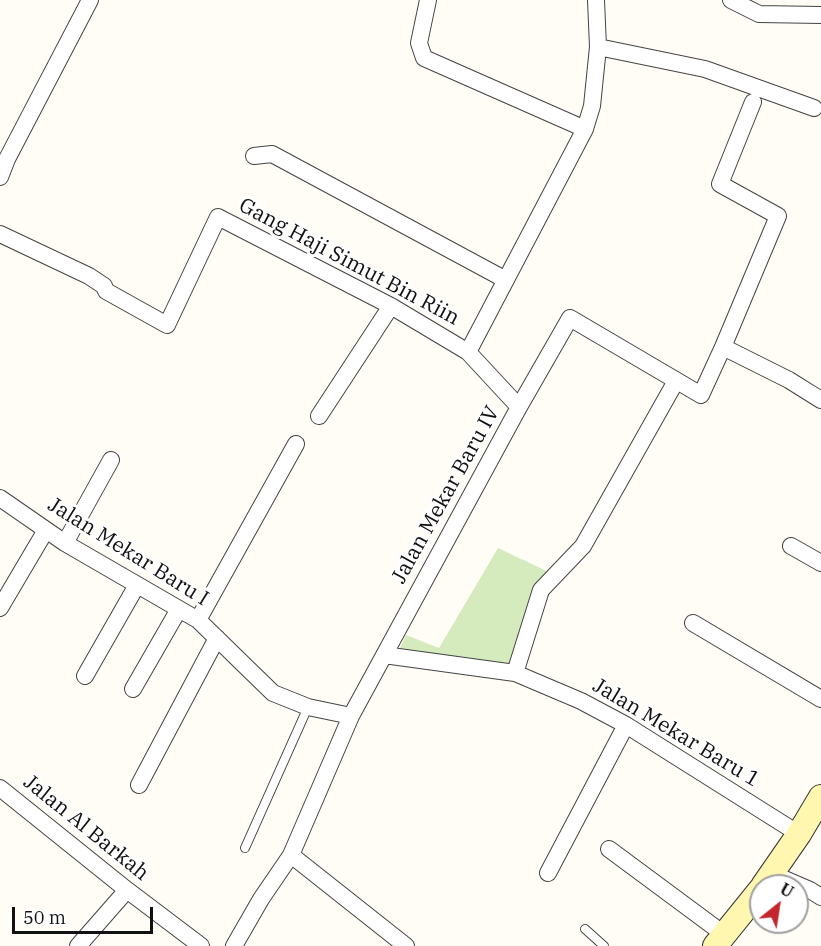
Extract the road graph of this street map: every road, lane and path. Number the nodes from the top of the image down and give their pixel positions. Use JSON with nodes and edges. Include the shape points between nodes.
{"nodes":[{"id":1,"x":90,"y":0,"type":"edge"},
{"id":2,"x":428,"y":0,"type":"edge"},
{"id":3,"x":596,"y":0,"type":"edge"},
{"id":4,"x":731,"y":0,"type":"edge"},
{"id":5,"x":821,"y":15,"type":"edge"},
{"id":6,"x":598,"y":47,"type":"junction"},
{"id":7,"x":753,"y":102,"type":"dead end"},
{"id":8,"x":814,"y":108,"type":"dead end"},
{"id":9,"x":585,"y":129,"type":"junction"},
{"id":10,"x":254,"y":156,"type":"dead end"},
{"id":11,"x":3,"y":157,"type":"edge"},
{"id":12,"x":0,"y":177,"type":"edge"},
{"id":13,"x":0,"y":234,"type":"edge"},
{"id":14,"x":506,"y":280,"type":"junction"},
{"id":15,"x":391,"y":306,"type":"junction"},
{"id":16,"x":723,"y":347,"type":"junction"},
{"id":17,"x":468,"y":352,"type":"junction"},
{"id":18,"x":676,"y":381,"type":"junction"},
{"id":19,"x":821,"y":400,"type":"edge"},
{"id":20,"x":519,"y":407,"type":"junction"},
{"id":21,"x":319,"y":416,"type":"dead end"},
{"id":22,"x":296,"y":444,"type":"dead end"},
{"id":23,"x":111,"y":460,"type":"dead end"},
{"id":24,"x":0,"y":498,"type":"edge"},
{"id":25,"x":46,"y":530,"type":"junction"},
{"id":26,"x":65,"y":543,"type":"junction"},
{"id":27,"x":791,"y":546,"type":"dead end"},
{"id":28,"x":821,"y":563,"type":"edge"},
{"id":29,"x":137,"y":585,"type":"junction"},
{"id":30,"x":1,"y":605,"type":"edge"},
{"id":31,"x":179,"y":609,"type":"junction"},
{"id":32,"x":198,"y":620,"type":"junction"},
{"id":33,"x":693,"y":623,"type":"dead end"},
{"id":34,"x":217,"y":638,"type":"junction"},
{"id":35,"x":384,"y":655,"type":"junction"},
{"id":36,"x":515,"y":673,"type":"junction"},
{"id":37,"x":85,"y":676,"type":"dead end"},
{"id":38,"x":134,"y":689,"type":"dead end"},
{"id":39,"x":821,"y":699,"type":"edge"},
{"id":40,"x":308,"y":707,"type":"junction"},
{"id":41,"x":351,"y":716,"type":"junction"},
{"id":42,"x":626,"y":725,"type":"junction"},
{"id":43,"x":139,"y":785,"type":"dead end"},
{"id":44,"x":0,"y":788,"type":"edge"},
{"id":45,"x":819,"y":806,"type":"edge"},
{"id":46,"x":799,"y":834,"type":"junction"},
{"id":47,"x":245,"y":848,"type":"dead end"},
{"id":48,"x":609,"y":849,"type":"dead end"},
{"id":49,"x":291,"y":855,"type":"junction"},
{"id":50,"x":548,"y":873,"type":"dead end"},
{"id":51,"x":772,"y":874,"type":"edge"},
{"id":52,"x":127,"y":890,"type":"junction"},
{"id":53,"x":749,"y":904,"type":"edge"},
{"id":54,"x":585,"y":929,"type":"dead end"},
{"id":55,"x":720,"y":940,"type":"edge"},
{"id":56,"x":78,"y":946,"type":"edge"},
{"id":57,"x":201,"y":946,"type":"edge"},
{"id":58,"x":234,"y":946,"type":"edge"},
{"id":59,"x":406,"y":946,"type":"edge"},
{"id":60,"x":604,"y":946,"type":"edge"}],
"edges":[{"from":1,"to":11,"type":"street"},
{"from":2,"to":9,"type":"street","via":[[419,43],[424,58]]},
{"from":3,"to":6,"type":"street"},
{"from":4,"to":5,"type":"street","via":[[759,14]]},
{"from":6,"to":8,"type":"street","via":[[705,69]]},
{"from":6,"to":9,"type":"street","via":[[592,106]]},
{"from":7,"to":16,"type":"street","via":[[720,184],[778,216]]},
{"from":9,"to":14,"type":"street"},
{"from":10,"to":14,"type":"street","via":[[272,154]]},
{"from":11,"to":12,"type":"street"},
{"from":13,"to":15,"type":"street","name":"Gang Haji Simut Bin Riin","via":[[89,276],[104,285],[106,291],[167,325],[218,217]]},
{"from":14,"to":17,"type":"street"},
{"from":15,"to":17,"type":"street","name":"Gang Haji Simut Bin Riin"},
{"from":15,"to":21,"type":"street"},
{"from":16,"to":18,"type":"street","via":[[701,395]]},
{"from":16,"to":19,"type":"street"},
{"from":17,"to":20,"type":"street","name":"Jalan Mekar Baru IV"},
{"from":18,"to":20,"type":"street","via":[[570,318]]},
{"from":18,"to":36,"type":"street","via":[[583,546],[541,590]]},
{"from":20,"to":35,"type":"street","name":"Jalan Mekar Baru IV"},
{"from":22,"to":32,"type":"street"},
{"from":23,"to":26,"type":"street"},
{"from":24,"to":25,"type":"street","name":"Jalan Mekar Baru I"},
{"from":25,"to":26,"type":"street","name":"Jalan Mekar Baru I"},
{"from":25,"to":30,"type":"street"},
{"from":26,"to":29,"type":"street","name":"Jalan Mekar Baru I"},
{"from":27,"to":28,"type":"street"},
{"from":29,"to":31,"type":"street","name":"Jalan Mekar Baru I"},
{"from":29,"to":37,"type":"street"},
{"from":31,"to":32,"type":"street","name":"Jalan Mekar Baru I"},
{"from":31,"to":38,"type":"street"},
{"from":32,"to":34,"type":"street","name":"Jalan Mekar Baru I"},
{"from":33,"to":39,"type":"street"},
{"from":34,"to":40,"type":"street","name":"Jalan Mekar Baru I","via":[[273,693]]},
{"from":34,"to":43,"type":"street"},
{"from":35,"to":36,"type":"street","name":"Jalan Mekar Baru 1"},
{"from":35,"to":41,"type":"street","name":"Jalan Mekar Baru IV"},
{"from":36,"to":42,"type":"street","name":"Jalan Mekar Baru 1"},
{"from":40,"to":41,"type":"street","name":"Jalan Mekar Baru I"},
{"from":40,"to":47,"type":"lane"},
{"from":41,"to":49,"type":"street","name":"Jalan Mekar Baru IV"},
{"from":42,"to":46,"type":"street","name":"Jalan Mekar Baru 1"},
{"from":42,"to":50,"type":"street"},
{"from":44,"to":52,"type":"street","name":"Jalan Al Barkah"},
{"from":45,"to":46,"type":"main road"},
{"from":46,"to":51,"type":"main road"},
{"from":48,"to":55,"type":"street"},
{"from":49,"to":58,"type":"street","name":"Jalan Mekar Baru IV"},
{"from":49,"to":59,"type":"street"},
{"from":52,"to":56,"type":"street"},
{"from":52,"to":57,"type":"street","name":"Jalan Al Barkah"},
{"from":53,"to":55,"type":"main road"},
{"from":54,"to":60,"type":"lane"}]}
